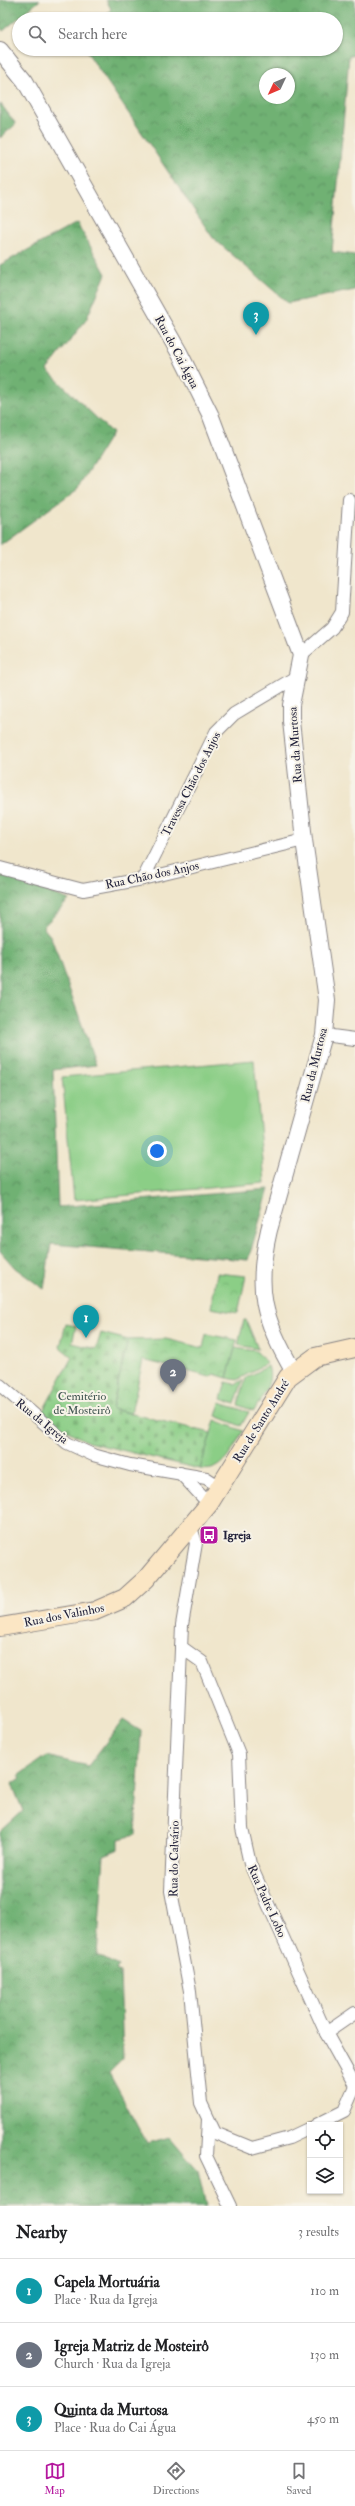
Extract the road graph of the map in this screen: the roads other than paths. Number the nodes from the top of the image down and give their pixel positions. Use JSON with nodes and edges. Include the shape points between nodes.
{"nodes":[{"id":1,"x":0,"y":50,"type":"edge"},
{"id":2,"x":349,"y":500,"type":"dead end"},
{"id":3,"x":301,"y":655,"type":"junction"},
{"id":4,"x":296,"y":677,"type":"junction"},
{"id":5,"x":304,"y":840,"type":"junction"},
{"id":6,"x":0,"y":868,"type":"edge"},
{"id":7,"x":143,"y":879,"type":"junction"},
{"id":8,"x":324,"y":1035,"type":"junction"},
{"id":9,"x":355,"y":1039,"type":"edge"},
{"id":10,"x":355,"y":1348,"type":"edge"},
{"id":11,"x":294,"y":1372,"type":"junction"},
{"id":12,"x":0,"y":1385,"type":"edge"},
{"id":13,"x":180,"y":1474,"type":"junction"},
{"id":14,"x":220,"y":1487,"type":"junction"},
{"id":15,"x":209,"y":1504,"type":"junction"},
{"id":16,"x":191,"y":1528,"type":"junction"},
{"id":17,"x":0,"y":1627,"type":"edge"},
{"id":18,"x":181,"y":1647,"type":"junction"},
{"id":19,"x":355,"y":2012,"type":"edge"},
{"id":20,"x":326,"y":2033,"type":"junction"},
{"id":21,"x":355,"y":2086,"type":"edge"},
{"id":22,"x":208,"y":2118,"type":"junction"},
{"id":23,"x":322,"y":2122,"type":"edge"},
{"id":24,"x":307,"y":2129,"type":"edge"},
{"id":25,"x":230,"y":2206,"type":"edge"}],
"edges":[{"from":1,"to":3,"type":"street","name":"Rua do Cai Água","via":[[25,81],[180,354],[210,414]]},
{"from":2,"to":3,"type":"street","via":[[342,612],[332,628]]},
{"from":3,"to":4,"type":"street"},
{"from":4,"to":5,"type":"street","name":"Rua da Murtosa","via":[[291,721]]},
{"from":4,"to":7,"type":"street","name":"Travessa Chão dos Anjos","via":[[234,714],[216,732]]},
{"from":5,"to":7,"type":"street","name":"Rua Chão dos Anjos"},
{"from":5,"to":8,"type":"street","name":"Rua da Murtosa","via":[[327,1000]]},
{"from":6,"to":7,"type":"street","name":"Rua Chão dos Anjos","via":[[82,890]]},
{"from":8,"to":9,"type":"street"},
{"from":8,"to":11,"type":"street","name":"Rua da Murtosa","via":[[275,1205],[263,1258],[263,1303],[280,1348]]},
{"from":10,"to":11,"type":"main road","name":"Rua de Santo André","via":[[324,1353],[306,1362]]},
{"from":11,"to":14,"type":"main road","name":"Rua de Santo André","via":[[279,1388]]},
{"from":12,"to":13,"type":"street","name":"Rua da Igreja","via":[[74,1446],[93,1455],[130,1465]]},
{"from":13,"to":14,"type":"street","name":"Rua da Igreja","via":[[206,1478]]},
{"from":13,"to":15,"type":"street"},
{"from":14,"to":15,"type":"main road","name":"Rua de Santo André"},
{"from":15,"to":16,"type":"main road","name":"Rua de Santo André"},
{"from":16,"to":17,"type":"main road","name":"Rua dos Valinhos","via":[[140,1585],[118,1602],[95,1611]]},
{"from":16,"to":18,"type":"street","name":"Rua do Calvário","via":[[196,1544],[182,1625]]},
{"from":18,"to":20,"type":"street","name":"Rua Padre Lobo","via":[[202,1662],[239,1754],[242,1828],[250,1864]]},
{"from":18,"to":22,"type":"street","name":"Rua do Calvário","via":[[171,1891],[190,1991],[201,2103]]},
{"from":19,"to":20,"type":"street"},
{"from":20,"to":21,"type":"street","name":"Rua Padre Lobo"},
{"from":21,"to":23,"type":"street","via":[[344,2111]]},
{"from":22,"to":24,"type":"street","name":"Rua do Calvário","via":[[215,2133],[252,2148],[289,2138]]},
{"from":22,"to":25,"type":"street","via":[[206,2156]]}]}
